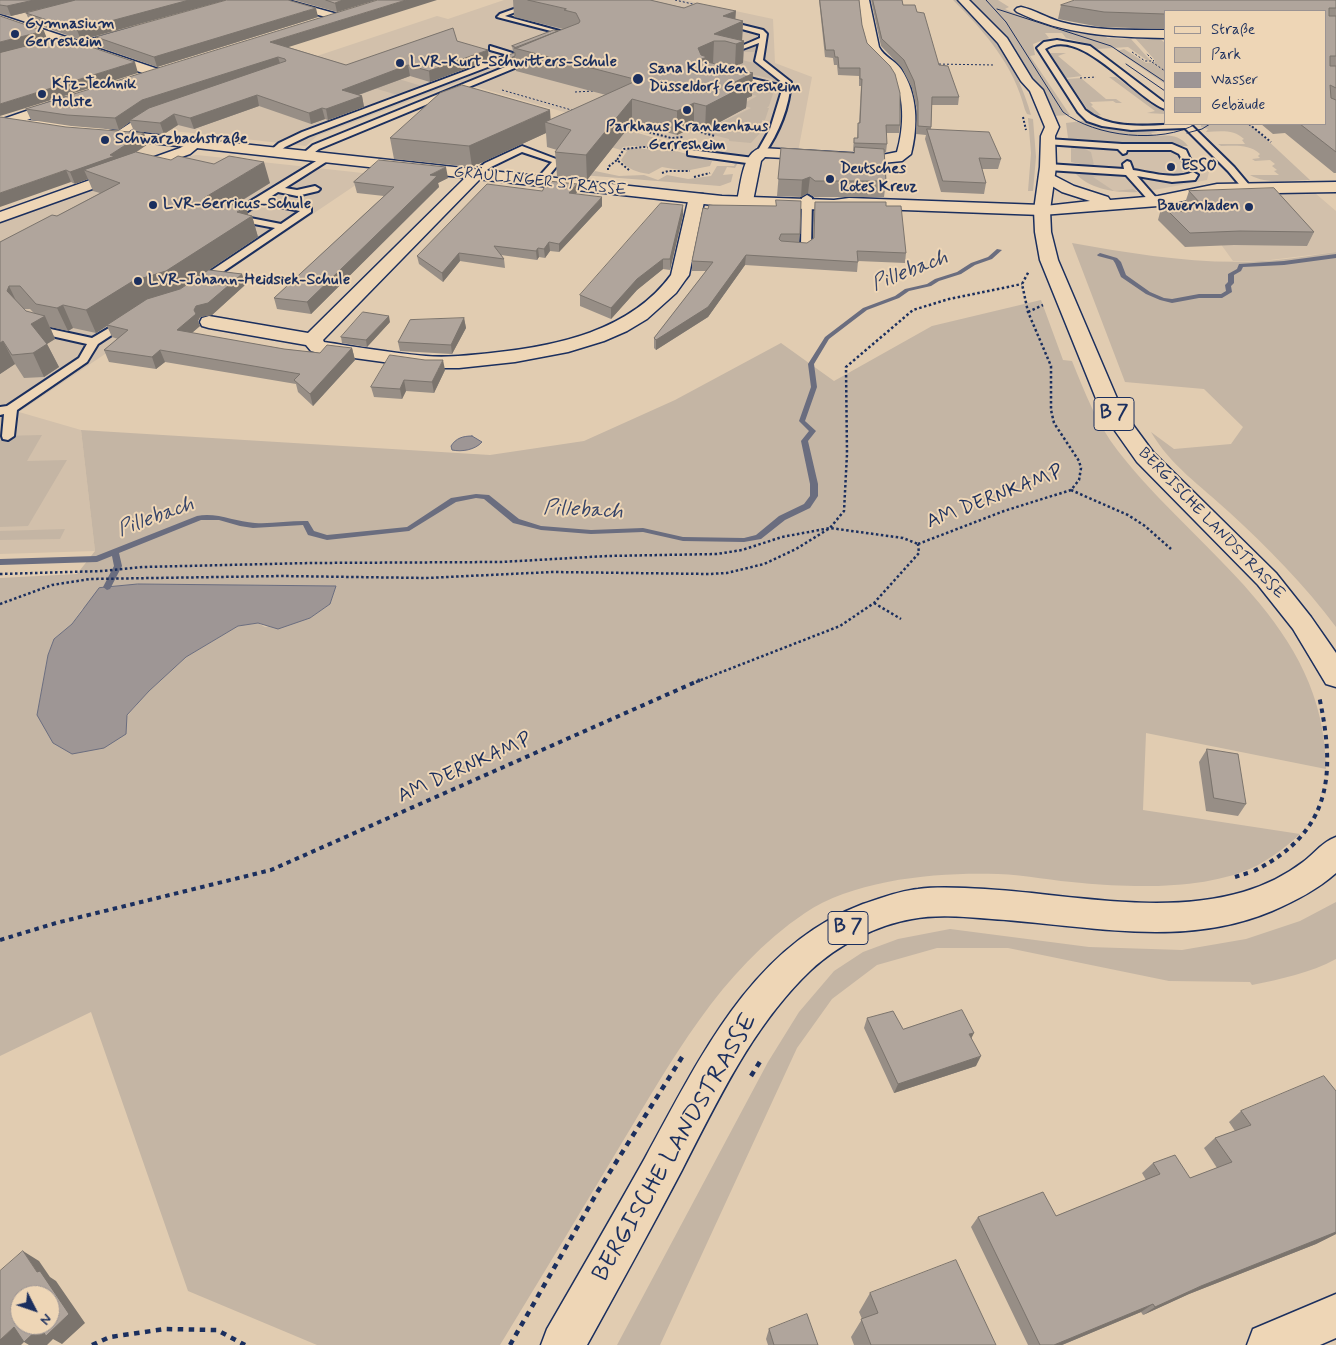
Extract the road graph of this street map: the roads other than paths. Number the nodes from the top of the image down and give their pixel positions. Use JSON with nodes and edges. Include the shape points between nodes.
{"nodes":[{"id":1,"x":274,"y":0,"type":"edge"},
{"id":2,"x":545,"y":0,"type":"edge"},
{"id":3,"x":864,"y":0,"type":"edge"},
{"id":4,"x":963,"y":0,"type":"edge"},
{"id":5,"x":1011,"y":2,"type":"dead end"},
{"id":6,"x":687,"y":14,"type":"edge"},
{"id":7,"x":30,"y":17,"type":"edge"},
{"id":8,"x":5,"y":20,"type":"edge"},
{"id":9,"x":318,"y":23,"type":"edge"},
{"id":10,"x":143,"y":29,"type":"edge"},
{"id":11,"x":1164,"y":34,"type":"edge"},
{"id":12,"x":743,"y":36,"type":"edge"},
{"id":13,"x":761,"y":41,"type":"junction"},
{"id":14,"x":64,"y":42,"type":"junction"},
{"id":15,"x":568,"y":45,"type":"edge"},
{"id":16,"x":46,"y":47,"type":"edge"},
{"id":17,"x":78,"y":47,"type":"junction"},
{"id":18,"x":743,"y":47,"type":"dead end"},
{"id":19,"x":493,"y":48,"type":"dead end"},
{"id":20,"x":545,"y":54,"type":"edge"},
{"id":21,"x":726,"y":67,"type":"edge"},
{"id":22,"x":733,"y":76,"type":"junction"},
{"id":23,"x":724,"y":78,"type":"edge"},
{"id":24,"x":138,"y":79,"type":"edge"},
{"id":25,"x":787,"y":89,"type":"junction"},
{"id":26,"x":73,"y":99,"type":"edge"},
{"id":27,"x":1164,"y":105,"type":"edge"},
{"id":28,"x":157,"y":112,"type":"edge"},
{"id":29,"x":4,"y":122,"type":"edge"},
{"id":30,"x":1164,"y":125,"type":"edge"},
{"id":31,"x":1187,"y":125,"type":"edge"},
{"id":32,"x":116,"y":135,"type":"junction"},
{"id":33,"x":1048,"y":139,"type":"junction"},
{"id":34,"x":194,"y":144,"type":"junction"},
{"id":35,"x":273,"y":152,"type":"junction"},
{"id":36,"x":691,"y":153,"type":"road end"},
{"id":37,"x":304,"y":156,"type":"junction"},
{"id":38,"x":758,"y":156,"type":"junction"},
{"id":39,"x":326,"y":158,"type":"junction"},
{"id":40,"x":1188,"y":163,"type":"dead end"},
{"id":41,"x":1128,"y":168,"type":"junction"},
{"id":42,"x":1048,"y":172,"type":"junction"},
{"id":43,"x":476,"y":175,"type":"junction"},
{"id":44,"x":1192,"y":175,"type":"dead end"},
{"id":45,"x":539,"y":182,"type":"junction"},
{"id":46,"x":1336,"y":187,"type":"edge"},
{"id":47,"x":1247,"y":188,"type":"junction"},
{"id":48,"x":277,"y":189,"type":"junction"},
{"id":49,"x":315,"y":189,"type":"dead end"},
{"id":50,"x":697,"y":197,"type":"junction"},
{"id":51,"x":746,"y":198,"type":"junction"},
{"id":52,"x":259,"y":200,"type":"junction"},
{"id":53,"x":807,"y":201,"type":"junction"},
{"id":54,"x":1126,"y":203,"type":"junction"},
{"id":55,"x":1159,"y":203,"type":"junction"},
{"id":56,"x":1042,"y":210,"type":"junction"},
{"id":57,"x":0,"y":217,"type":"edge"},
{"id":58,"x":284,"y":227,"type":"junction"},
{"id":59,"x":784,"y":247,"type":"edge"},
{"id":60,"x":195,"y":286,"type":"edge"},
{"id":61,"x":25,"y":312,"type":"edge"},
{"id":62,"x":139,"y":312,"type":"edge"},
{"id":63,"x":208,"y":322,"type":"dead end"},
{"id":64,"x":312,"y":340,"type":"junction"},
{"id":65,"x":94,"y":342,"type":"junction"},
{"id":66,"x":5,"y":410,"type":"edge"},
{"id":67,"x":8,"y":436,"type":"dead end"},
{"id":68,"x":1336,"y":677,"type":"edge"},
{"id":69,"x":1336,"y":851,"type":"edge"},
{"id":70,"x":1336,"y":1316,"type":"edge"},
{"id":71,"x":563,"y":1345,"type":"edge"},
{"id":72,"x":1269,"y":1345,"type":"edge"}],
"edges":[{"from":1,"to":9,"type":"street","via":[[342,16]]},
{"from":2,"to":15,"type":"lane","via":[[500,17],[575,37],[576,41]]},
{"from":3,"to":38,"type":"street","via":[[872,44],[901,81],[907,104],[909,130],[903,156],[882,159]]},
{"from":4,"to":33,"type":"street","via":[[1003,41],[1027,81],[1037,123]]},
{"from":5,"to":11,"type":"street","via":[[1021,4],[1022,9],[1039,18],[1095,32]]},
{"from":6,"to":13,"type":"lane","via":[[758,30],[764,34]]},
{"from":7,"to":8,"type":"street"},
{"from":8,"to":14,"type":"street"},
{"from":10,"to":17,"type":"street"},
{"from":12,"to":13,"type":"lane"},
{"from":13,"to":18,"type":"lane"},
{"from":13,"to":25,"type":"lane","via":[[759,61],[787,82]]},
{"from":14,"to":16,"type":"street"},
{"from":14,"to":17,"type":"street"},
{"from":17,"to":24,"type":"street","via":[[161,72]]},
{"from":19,"to":35,"type":"lane","via":[[515,54],[305,134]]},
{"from":20,"to":37,"type":"lane","via":[[316,147]]},
{"from":21,"to":22,"type":"lane","via":[[736,72]]},
{"from":22,"to":23,"type":"lane"},
{"from":22,"to":25,"type":"lane"},
{"from":25,"to":38,"type":"lane","via":[[772,135]]},
{"from":26,"to":29,"type":"street"},
{"from":27,"to":30,"type":"lane","via":[[1081,45],[1057,42],[1044,45],[1041,50],[1086,117],[1092,121],[1121,126]]},
{"from":28,"to":32,"type":"lane"},
{"from":29,"to":32,"type":"street","name":"GRÄULINGER STRASSE","via":[[66,132]]},
{"from":31,"to":47,"type":"lane"},
{"from":32,"to":34,"type":"street","name":"GRÄULINGER STRASSE"},
{"from":33,"to":40,"type":"lane","via":[[1122,149],[1147,146],[1176,148],[1183,152]]},
{"from":33,"to":42,"type":"street","name":"BERGISCHE LANDSTRASSE","number":"B 7"},
{"from":34,"to":35,"type":"street","name":"GRÄULINGER STRASSE"},
{"from":34,"to":57,"type":"street"},
{"from":35,"to":37,"type":"street","name":"GRÄULINGER STRASSE"},
{"from":36,"to":38,"type":"lane"},
{"from":37,"to":39,"type":"street","name":"GRÄULINGER STRASSE"},
{"from":38,"to":51,"type":"street"},
{"from":39,"to":43,"type":"street","name":"GRÄULINGER STRASSE"},
{"from":39,"to":48,"type":"lane"},
{"from":41,"to":42,"type":"lane"},
{"from":41,"to":44,"type":"lane","via":[[1172,179],[1192,178]]},
{"from":41,"to":55,"type":"lane"},
{"from":42,"to":54,"type":"street","via":[[1055,183],[1077,193]]},
{"from":42,"to":56,"type":"street","name":"BERGISCHE LANDSTRASSE","number":"B 7"},
{"from":43,"to":45,"type":"street","name":"GRÄULINGER STRASSE"},
{"from":43,"to":45,"type":"lane","via":[[488,165],[522,149],[560,162]]},
{"from":43,"to":64,"type":"street"},
{"from":45,"to":50,"type":"street","name":"GRÄULINGER STRASSE"},
{"from":46,"to":47,"type":"street"},
{"from":47,"to":55,"type":"street","via":[[1200,191]]},
{"from":48,"to":49,"type":"lane","via":[[297,193]]},
{"from":48,"to":52,"type":"lane"},
{"from":50,"to":51,"type":"street","name":"GRÄULINGER STRASSE","via":[[722,202]]},
{"from":50,"to":64,"type":"street","via":[[680,275],[670,289],[640,315],[597,337],[515,356],[460,362],[427,362],[318,347]]},
{"from":51,"to":53,"type":"street","name":"GRÄULINGER STRASSE"},
{"from":52,"to":58,"type":"lane","via":[[308,210]]},
{"from":52,"to":58,"type":"lane","via":[[231,217]]},
{"from":53,"to":56,"type":"street","name":"GRÄULINGER STRASSE","via":[[834,205]]},
{"from":53,"to":59,"type":"lane","via":[[806,248]]},
{"from":54,"to":55,"type":"street"},
{"from":54,"to":56,"type":"street","name":"GRÄULINGER STRASSE"},
{"from":56,"to":68,"type":"street","name":"BERGISCHE LANDSTRASSE","number":"B 7","via":[[1049,260],[1112,411],[1145,457],[1267,579],[1302,623]]},
{"from":58,"to":60,"type":"lane"},
{"from":61,"to":65,"type":"lane","via":[[42,331]]},
{"from":62,"to":65,"type":"lane"},
{"from":63,"to":64,"type":"street"},
{"from":65,"to":66,"type":"lane","via":[[84,360]]},
{"from":66,"to":67,"type":"lane"},
{"from":69,"to":71,"type":"street","name":"BERGISCHE LANDSTRASSE","number":"B 7","via":[[1302,881],[1263,902],[1213,914],[1149,918],[997,903],[913,904],[873,916],[826,939],[793,965],[738,1034]]},
{"from":70,"to":72,"type":"street"}]}
